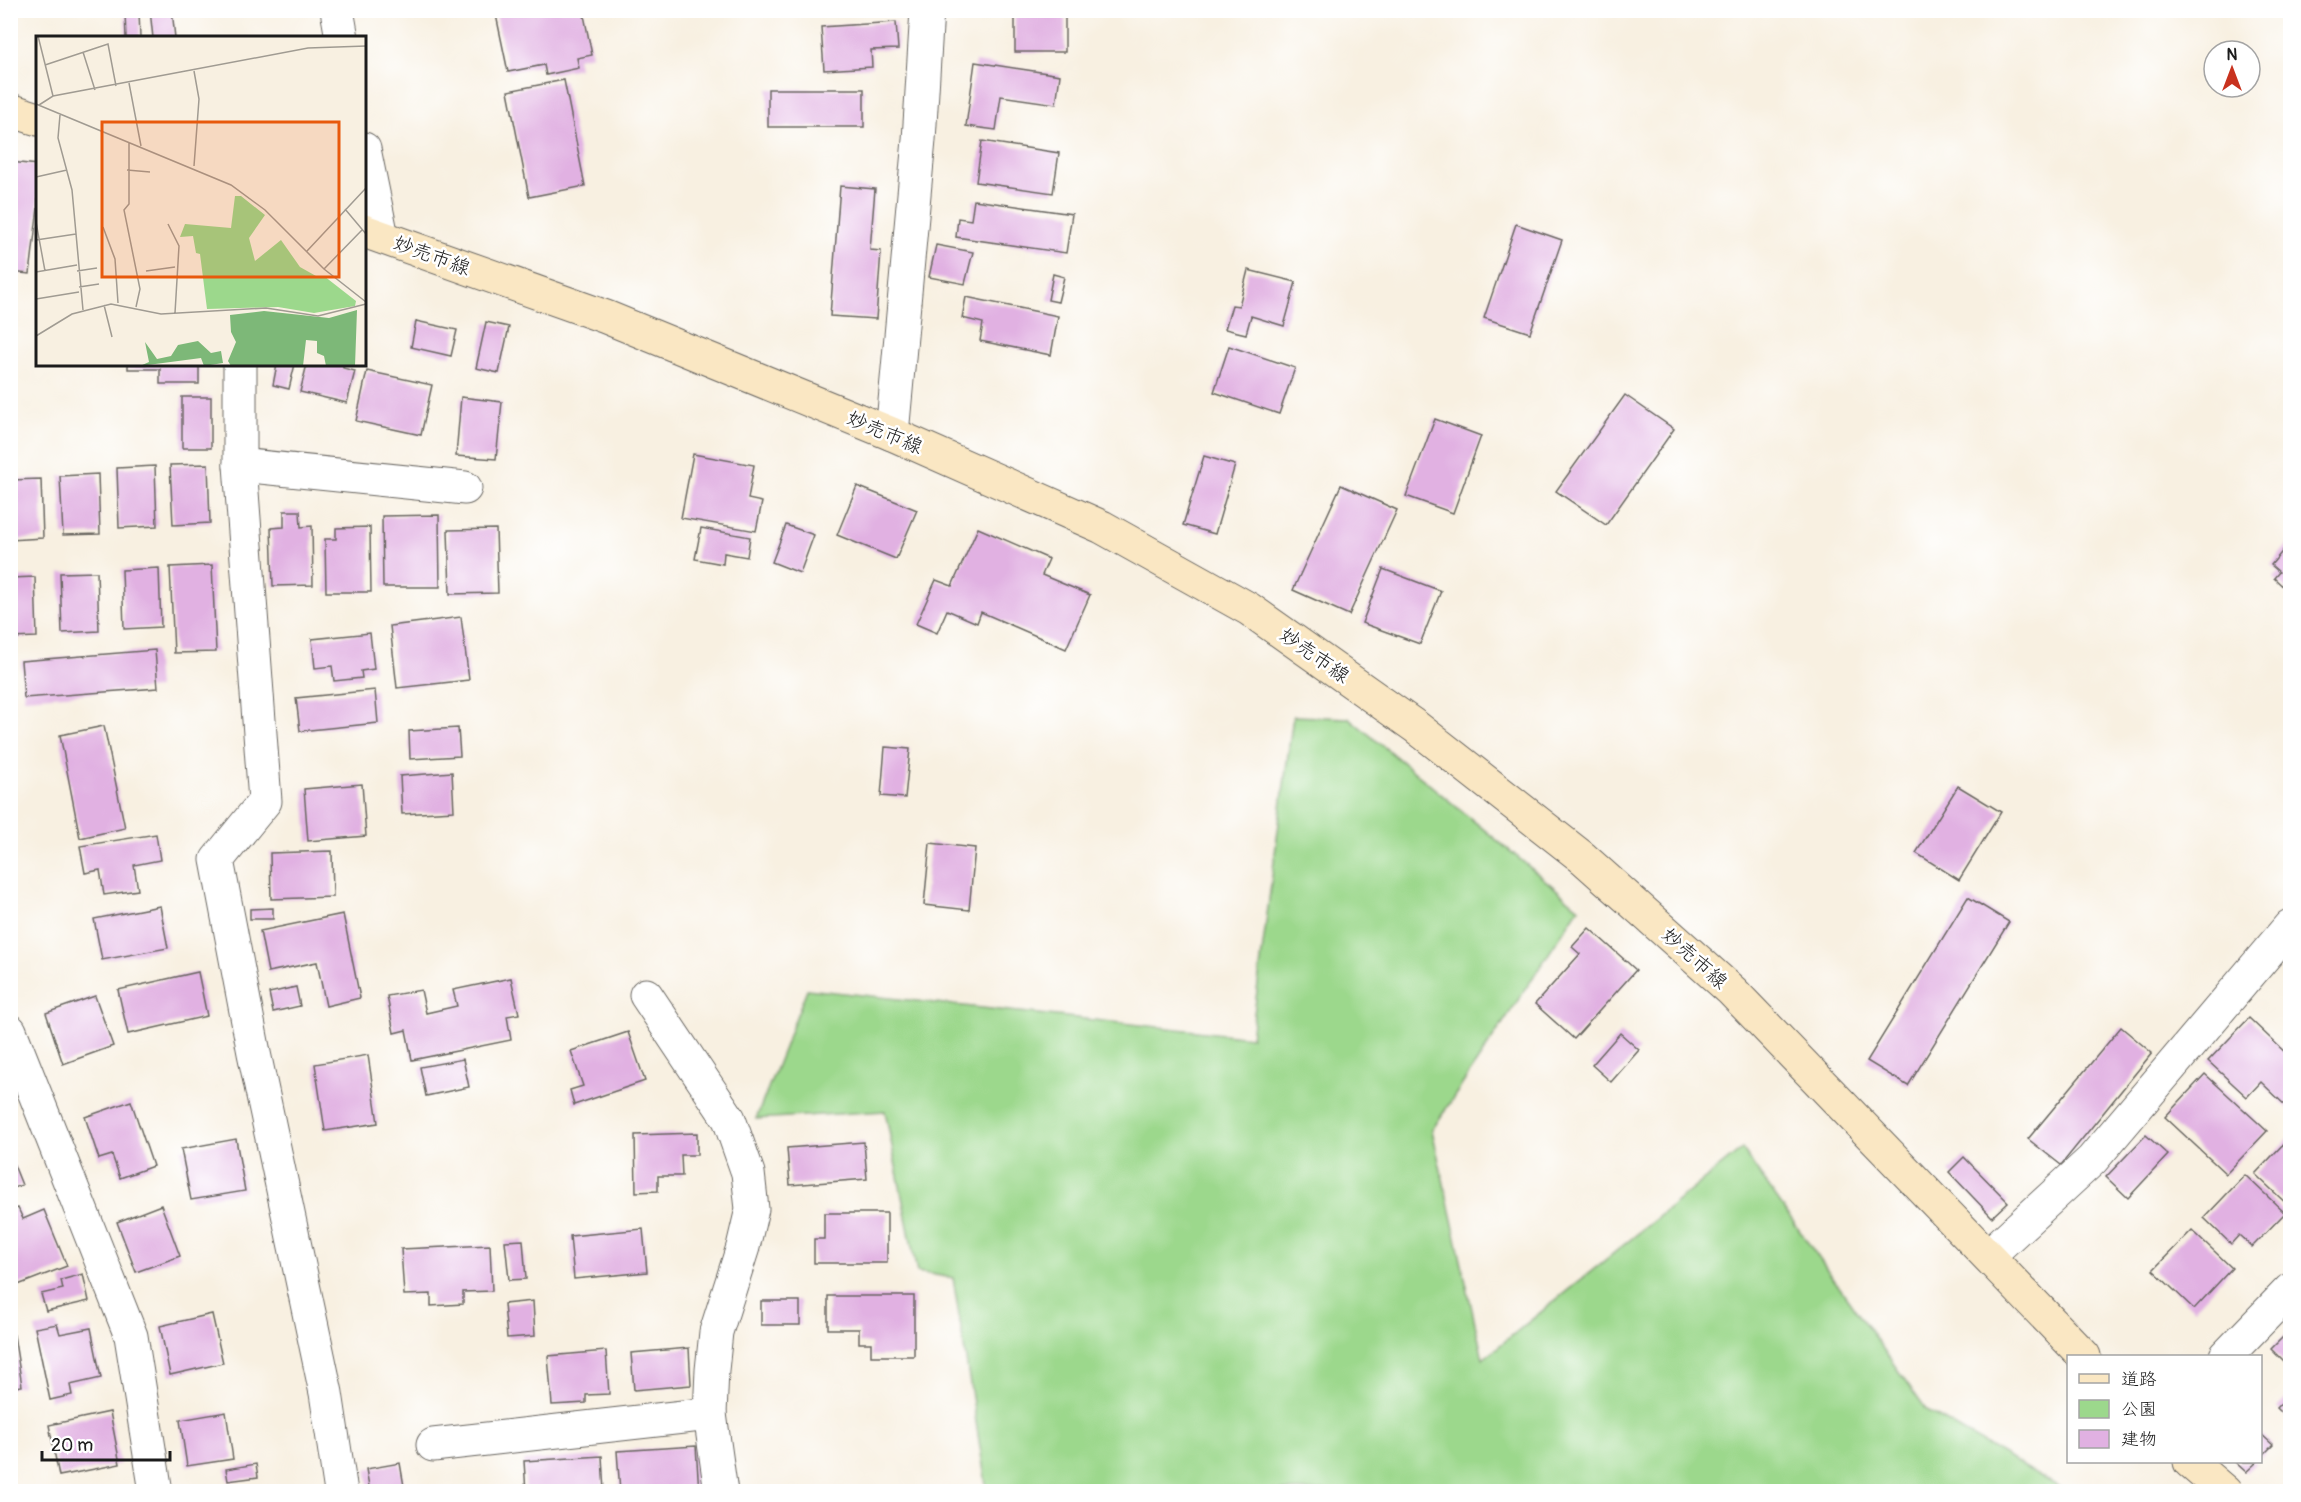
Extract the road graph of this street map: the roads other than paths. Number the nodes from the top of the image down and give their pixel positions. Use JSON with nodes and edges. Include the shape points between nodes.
{"nodes":[{"id":1,"x":337,"y":10,"type":"edge"},
{"id":2,"x":927,"y":10,"type":"edge"},
{"id":3,"x":342,"y":36,"type":"edge"},
{"id":4,"x":10,"y":110,"type":"edge"},
{"id":5,"x":36,"y":118,"type":"edge"},
{"id":6,"x":366,"y":167,"type":"edge"},
{"id":7,"x":373,"y":234,"type":"edge"},
{"id":8,"x":240,"y":366,"type":"edge"},
{"id":9,"x":892,"y":434,"type":"junction"},
{"id":10,"x":240,"y":465,"type":"junction"},
{"id":11,"x":465,"y":489,"type":"dead end"},
{"id":12,"x":2290,"y":926,"type":"edge"},
{"id":13,"x":646,"y":995,"type":"dead end"},
{"id":14,"x":10,"y":1031,"type":"edge"},
{"id":15,"x":1989,"y":1255,"type":"junction"},
{"id":16,"x":2290,"y":1290,"type":"edge"},
{"id":17,"x":2083,"y":1355,"type":"edge"},
{"id":18,"x":2227,"y":1355,"type":"edge"},
{"id":19,"x":710,"y":1414,"type":"junction"},
{"id":20,"x":433,"y":1445,"type":"dead end"},
{"id":21,"x":2192,"y":1463,"type":"edge"},
{"id":22,"x":156,"y":1491,"type":"edge"},
{"id":23,"x":341,"y":1491,"type":"edge"},
{"id":24,"x":721,"y":1491,"type":"edge"},
{"id":25,"x":2225,"y":1491,"type":"edge"}],
"edges":[{"from":1,"to":3,"type":"street"},
{"from":2,"to":9,"type":"street"},
{"from":4,"to":5,"type":"main road"},
{"from":6,"to":7,"type":"street"},
{"from":7,"to":9,"type":"main road","name":"妙売市線","via":[[606,317]]},
{"from":8,"to":10,"type":"street"},
{"from":9,"to":15,"type":"main road","name":"妙売市線","via":[[1102,527],[1249,609],[1416,727],[1583,858],[1732,991]]},
{"from":10,"to":11,"type":"street"},
{"from":10,"to":23,"type":"street","via":[[266,801],[217,860],[326,1392]]},
{"from":12,"to":15,"type":"street","via":[[2092,1160]]},
{"from":13,"to":19,"type":"street","via":[[729,1119],[748,1173],[752,1209],[716,1332]]},
{"from":14,"to":22,"type":"street","via":[[131,1336]]},
{"from":15,"to":17,"type":"main road","name":"妙売市線"},
{"from":16,"to":18,"type":"street"},
{"from":19,"to":20,"type":"street"},
{"from":19,"to":24,"type":"street"},
{"from":21,"to":25,"type":"main road"}]}
